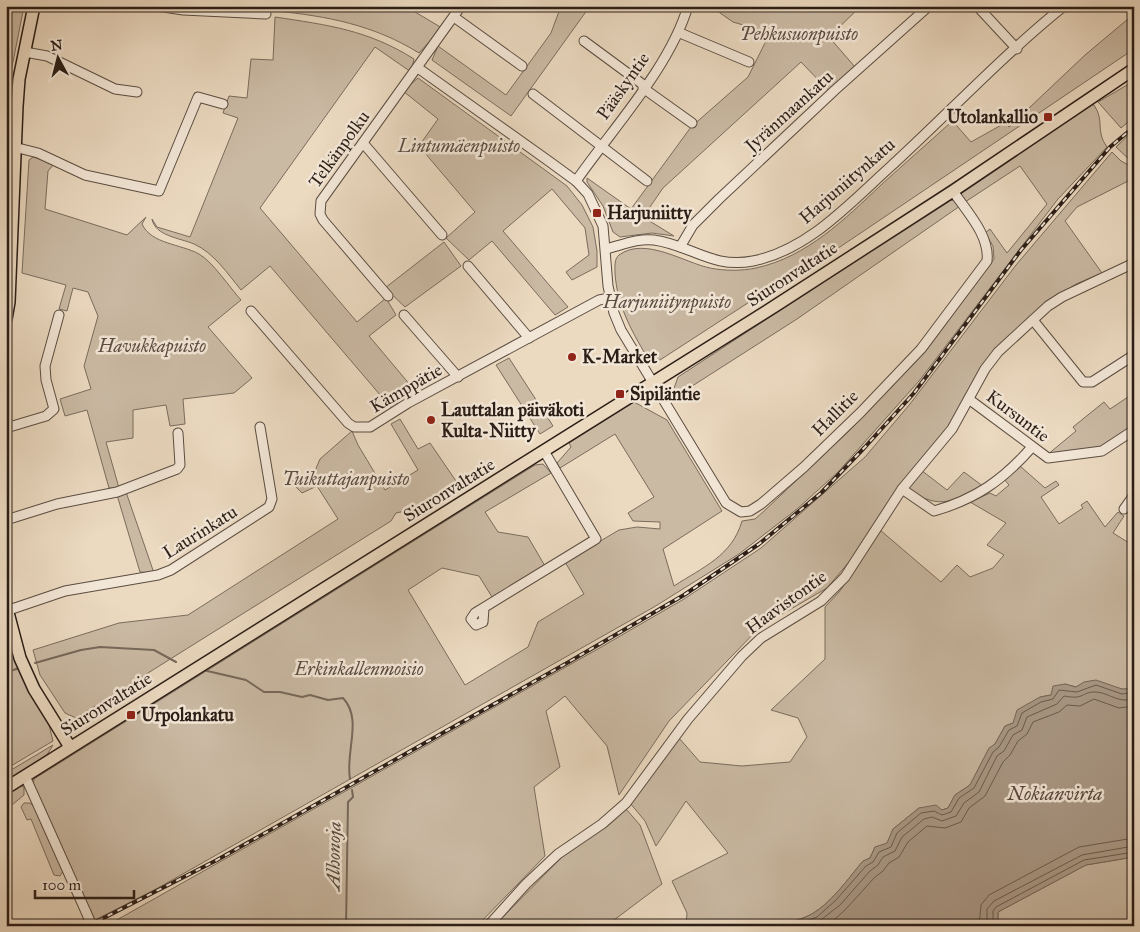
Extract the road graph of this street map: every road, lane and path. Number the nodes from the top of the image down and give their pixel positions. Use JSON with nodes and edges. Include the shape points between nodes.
{"nodes":[{"id":1,"x":34,"y":6,"type":"edge"},
{"id":2,"x":157,"y":6,"type":"edge"},
{"id":3,"x":461,"y":6,"type":"edge"},
{"id":4,"x":677,"y":6,"type":"edge"},
{"id":5,"x":928,"y":6,"type":"edge"},
{"id":6,"x":977,"y":6,"type":"edge"},
{"id":7,"x":1064,"y":6,"type":"edge"},
{"id":8,"x":688,"y":8,"type":"edge"},
{"id":9,"x":266,"y":14,"type":"dead end"},
{"id":10,"x":454,"y":17,"type":"junction"},
{"id":11,"x":680,"y":33,"type":"junction"},
{"id":12,"x":584,"y":41,"type":"dead end"},
{"id":13,"x":1017,"y":49,"type":"junction"},
{"id":14,"x":25,"y":52,"type":"junction"},
{"id":15,"x":749,"y":62,"type":"dead end"},
{"id":16,"x":522,"y":66,"type":"dead end"},
{"id":17,"x":418,"y":68,"type":"junction"},
{"id":18,"x":1134,"y":69,"type":"edge"},
{"id":19,"x":644,"y":87,"type":"junction"},
{"id":20,"x":137,"y":92,"type":"dead end"},
{"id":21,"x":533,"y":94,"type":"dead end"},
{"id":22,"x":223,"y":104,"type":"dead end"},
{"id":23,"x":692,"y":123,"type":"dead end"},
{"id":24,"x":363,"y":143,"type":"junction"},
{"id":25,"x":601,"y":144,"type":"junction"},
{"id":26,"x":11,"y":146,"type":"edge"},
{"id":27,"x":576,"y":181,"type":"junction"},
{"id":28,"x":647,"y":181,"type":"dead end"},
{"id":29,"x":953,"y":191,"type":"junction"},
{"id":30,"x":442,"y":235,"type":"dead end"},
{"id":31,"x":680,"y":247,"type":"junction"},
{"id":32,"x":606,"y":249,"type":"junction"},
{"id":33,"x":1134,"y":263,"type":"edge"},
{"id":34,"x":468,"y":266,"type":"dead end"},
{"id":35,"x":388,"y":296,"type":"dead end"},
{"id":36,"x":610,"y":298,"type":"junction"},
{"id":37,"x":251,"y":311,"type":"dead end"},
{"id":38,"x":59,"y":315,"type":"dead end"},
{"id":39,"x":404,"y":315,"type":"dead end"},
{"id":40,"x":6,"y":319,"type":"edge"},
{"id":41,"x":1033,"y":320,"type":"junction"},
{"id":42,"x":529,"y":338,"type":"junction"},
{"id":43,"x":1134,"y":355,"type":"edge"},
{"id":44,"x":458,"y":377,"type":"junction"},
{"id":45,"x":654,"y":384,"type":"junction"},
{"id":46,"x":970,"y":400,"type":"junction"},
{"id":47,"x":260,"y":427,"type":"dead end"},
{"id":48,"x":6,"y":428,"type":"edge"},
{"id":49,"x":1131,"y":432,"type":"dead end"},
{"id":50,"x":178,"y":433,"type":"dead end"},
{"id":51,"x":1032,"y":447,"type":"junction"},
{"id":52,"x":544,"y":451,"type":"junction"},
{"id":53,"x":902,"y":489,"type":"junction"},
{"id":54,"x":1134,"y":495,"type":"edge"},
{"id":55,"x":1124,"y":509,"type":"dead end"},
{"id":56,"x":6,"y":520,"type":"edge"},
{"id":57,"x":484,"y":608,"type":"dead end"},
{"id":58,"x":7,"y":609,"type":"edge"},
{"id":59,"x":70,"y":747,"type":"junction"},
{"id":60,"x":25,"y":776,"type":"junction"},
{"id":61,"x":6,"y":788,"type":"edge"},
{"id":62,"x":92,"y":926,"type":"edge"},
{"id":63,"x":488,"y":926,"type":"edge"}],
"edges":[{"from":1,"to":14,"type":"main road"},
{"from":2,"to":9,"type":"street"},
{"from":3,"to":10,"type":"street","name":"Telkänpolku"},
{"from":4,"to":8,"type":"street"},
{"from":5,"to":31,"type":"street","name":"Jyränmaankatu","via":[[692,225]]},
{"from":6,"to":13,"type":"street"},
{"from":7,"to":13,"type":"street","name":"Harjuniitynkatu"},
{"from":8,"to":11,"type":"street","name":"Pääskyntie"},
{"from":10,"to":16,"type":"street"},
{"from":10,"to":17,"type":"street","name":"Telkänpolku"},
{"from":11,"to":15,"type":"street"},
{"from":11,"to":19,"type":"street","name":"Pääskyntie"},
{"from":12,"to":19,"type":"street"},
{"from":13,"to":31,"type":"street","name":"Harjuniitynkatu","via":[[838,215],[790,248],[753,261],[736,262],[702,257]]},
{"from":14,"to":20,"type":"street","via":[[47,56],[115,89]]},
{"from":14,"to":26,"type":"main road"},
{"from":17,"to":24,"type":"street","name":"Telkänpolku"},
{"from":17,"to":27,"type":"street"},
{"from":18,"to":29,"type":"main road","name":"Siuronvaltatie"},
{"from":19,"to":23,"type":"street"},
{"from":19,"to":25,"type":"street","name":"Pääskyntie"},
{"from":21,"to":25,"type":"street"},
{"from":22,"to":26,"type":"street","via":[[198,97],[158,191],[85,175],[38,153]]},
{"from":24,"to":30,"type":"street"},
{"from":24,"to":35,"type":"street","name":"Telkänpolku","via":[[321,200],[320,214]]},
{"from":25,"to":27,"type":"street","name":"Pääskyntie"},
{"from":25,"to":28,"type":"street"},
{"from":26,"to":40,"type":"main road","via":[[9,302]]},
{"from":27,"to":32,"type":"street","via":[[588,194],[597,212],[603,226]]},
{"from":29,"to":45,"type":"main road","name":"Siuronvaltatie"},
{"from":29,"to":45,"type":"street","name":"Hallitie","via":[[986,241],[989,250],[987,261],[921,349],[811,460],[761,504],[741,512],[726,503]]},
{"from":31,"to":32,"type":"street","name":"Harjuniitynkatu","via":[[654,240],[631,241]]},
{"from":32,"to":36,"type":"street"},
{"from":33,"to":41,"type":"street","name":"Haavistontie","via":[[1078,288],[1048,306]]},
{"from":34,"to":42,"type":"street"},
{"from":36,"to":42,"type":"street","name":"Kämppätie","via":[[599,300]]},
{"from":36,"to":45,"type":"street","via":[[621,330]]},
{"from":37,"to":44,"type":"street","name":"Kämppätie","via":[[354,427],[370,428]]},
{"from":38,"to":48,"type":"street","via":[[45,366],[54,409],[46,416]]},
{"from":39,"to":44,"type":"street"},
{"from":41,"to":43,"type":"street","via":[[1083,382],[1092,382]]},
{"from":41,"to":46,"type":"street","name":"Haavistontie","via":[[992,360]]},
{"from":42,"to":44,"type":"street","name":"Kämppätie"},
{"from":45,"to":52,"type":"main road","name":"Siuronvaltatie"},
{"from":46,"to":51,"type":"street","name":"Kursuntie"},
{"from":46,"to":53,"type":"street","name":"Haavistontie","via":[[952,429]]},
{"from":47,"to":58,"type":"street","name":"Laurinkatu","via":[[272,499],[270,507],[172,570],[65,591]]},
{"from":49,"to":51,"type":"street","name":"Kursuntie","via":[[1102,451],[1090,453],[1048,458]]},
{"from":50,"to":56,"type":"street","via":[[180,465],[177,469],[117,492],[57,504]]},
{"from":51,"to":53,"type":"street","via":[[986,490],[950,507],[934,511]]},
{"from":52,"to":57,"type":"street","via":[[596,539]]},
{"from":52,"to":59,"type":"main road","name":"Siuronvaltatie"},
{"from":53,"to":63,"type":"street","name":"Haavistontie","via":[[856,562],[833,590],[810,609],[761,638],[742,656],[688,718],[626,803],[558,854]]},
{"from":54,"to":55,"type":"street"},
{"from":58,"to":59,"type":"main road","via":[[20,658],[34,689]]},
{"from":59,"to":60,"type":"main road","name":"Siuronvaltatie"},
{"from":60,"to":61,"type":"main road","name":"Siuronvaltatie"},
{"from":60,"to":62,"type":"street","bridge":true}]}
